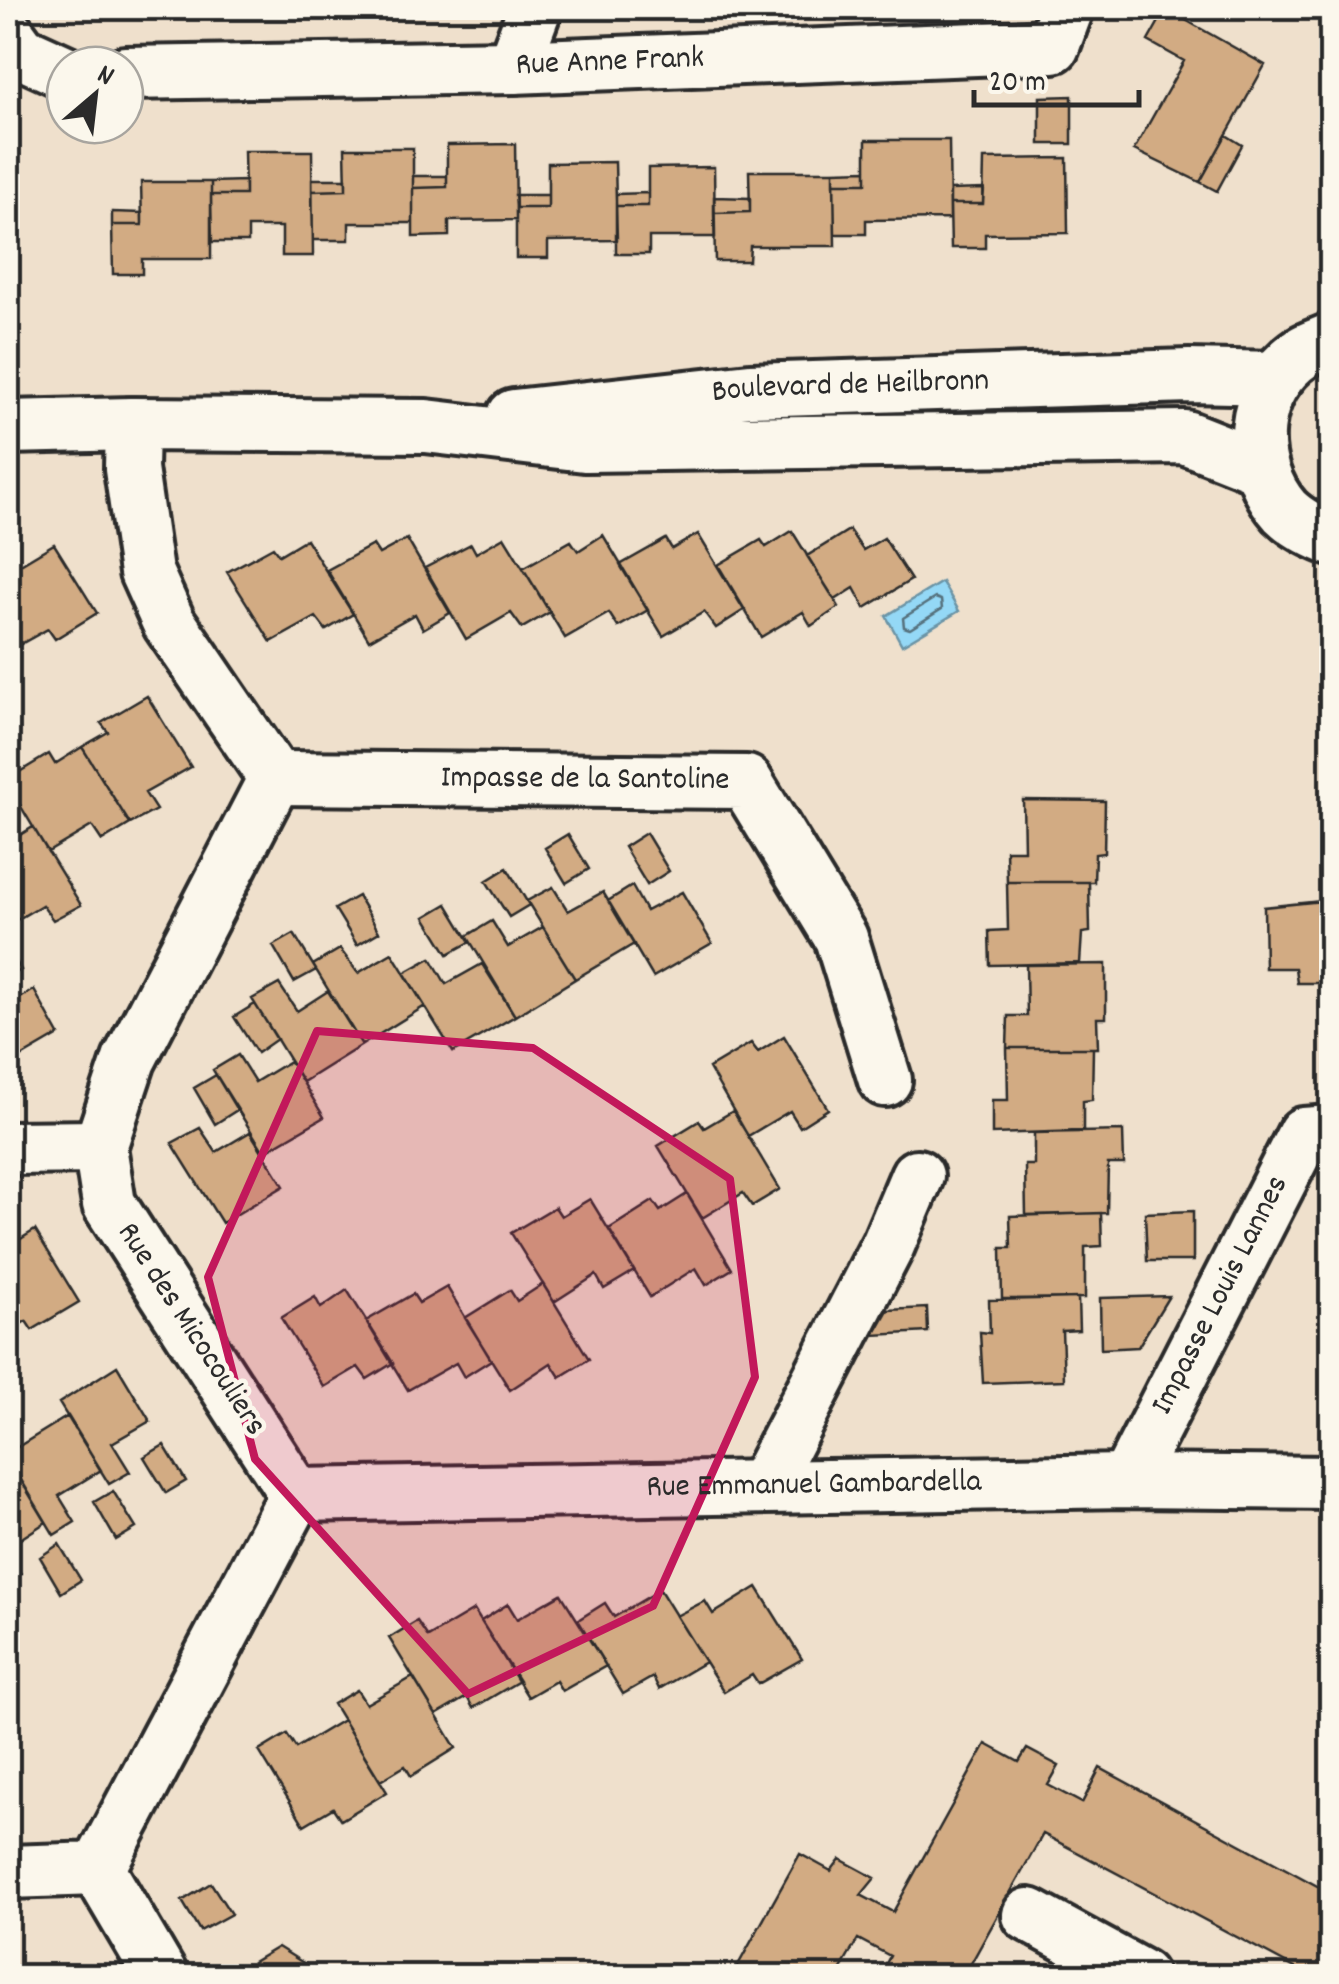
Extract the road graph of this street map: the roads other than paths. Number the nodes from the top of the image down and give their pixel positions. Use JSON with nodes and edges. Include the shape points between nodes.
{"nodes":[{"id":1,"x":535,"y":8,"type":"edge"},
{"id":2,"x":1066,"y":8,"type":"edge"},
{"id":3,"x":8,"y":34,"type":"edge"},
{"id":4,"x":45,"y":63,"type":"edge"},
{"id":5,"x":513,"y":67,"type":"junction"},
{"id":6,"x":145,"y":73,"type":"edge"},
{"id":7,"x":1332,"y":340,"type":"edge"},
{"id":8,"x":1276,"y":378,"type":"junction"},
{"id":9,"x":132,"y":424,"type":"junction"},
{"id":10,"x":426,"y":426,"type":"junction"},
{"id":11,"x":8,"y":428,"type":"edge"},
{"id":12,"x":1261,"y":468,"type":"junction"},
{"id":13,"x":1332,"y":539,"type":"edge"},
{"id":14,"x":275,"y":778,"type":"junction"},
{"id":15,"x":885,"y":1080,"type":"dead end"},
{"id":16,"x":1332,"y":1132,"type":"edge"},
{"id":17,"x":100,"y":1147,"type":"junction"},
{"id":18,"x":8,"y":1148,"type":"edge"},
{"id":19,"x":917,"y":1176,"type":"dead end"},
{"id":20,"x":1126,"y":1481,"type":"junction"},
{"id":21,"x":1332,"y":1482,"type":"edge"},
{"id":22,"x":763,"y":1487,"type":"junction"},
{"id":23,"x":296,"y":1496,"type":"junction"},
{"id":24,"x":98,"y":1868,"type":"junction"},
{"id":25,"x":8,"y":1872,"type":"edge"},
{"id":26,"x":1029,"y":1915,"type":"dead end"},
{"id":27,"x":161,"y":1976,"type":"edge"},
{"id":28,"x":1141,"y":1976,"type":"edge"}],
"edges":[{"from":1,"to":5,"type":"street"},
{"from":2,"to":5,"type":"street","name":"Rue Anne Frank","via":[[1052,46]]},
{"from":3,"to":4,"type":"street","via":[[22,52]]},
{"from":5,"to":6,"type":"street","name":"Rue Anne Frank"},
{"from":7,"to":8,"type":"street","via":[[1302,352]]},
{"from":8,"to":10,"type":"street","name":"Boulevard de Heilbronn","via":[[750,390]]},
{"from":8,"to":12,"type":"street","via":[[1258,421]]},
{"from":9,"to":10,"type":"street","name":"Boulevard de Heilbronn"},
{"from":9,"to":11,"type":"street","name":"Boulevard de Heilbronn"},
{"from":9,"to":14,"type":"street","via":[[131,469],[146,572],[169,623]]},
{"from":10,"to":12,"type":"street","name":"Boulevard de Heilbronn","via":[[586,445],[1185,437]]},
{"from":12,"to":13,"type":"street","via":[[1288,514]]},
{"from":14,"to":15,"type":"street","name":"Impasse de la Santoline","via":[[746,782],[840,938]]},
{"from":14,"to":17,"type":"street","name":"Rue des Micocouliers","via":[[129,1060]]},
{"from":16,"to":20,"type":"street","name":"Impasse Louis Lannes","via":[[1304,1134]]},
{"from":17,"to":18,"type":"street"},
{"from":17,"to":23,"type":"street","name":"Rue des Micocouliers","via":[[109,1204]]},
{"from":19,"to":22,"type":"street"},
{"from":20,"to":21,"type":"street","name":"Rue Emmanuel Gambardella"},
{"from":20,"to":22,"type":"street","name":"Rue Emmanuel Gambardella"},
{"from":22,"to":23,"type":"street","name":"Rue Emmanuel Gambardella"},
{"from":23,"to":24,"type":"street"},
{"from":24,"to":25,"type":"street"},
{"from":24,"to":27,"type":"street"},
{"from":26,"to":28,"type":"street"}]}
